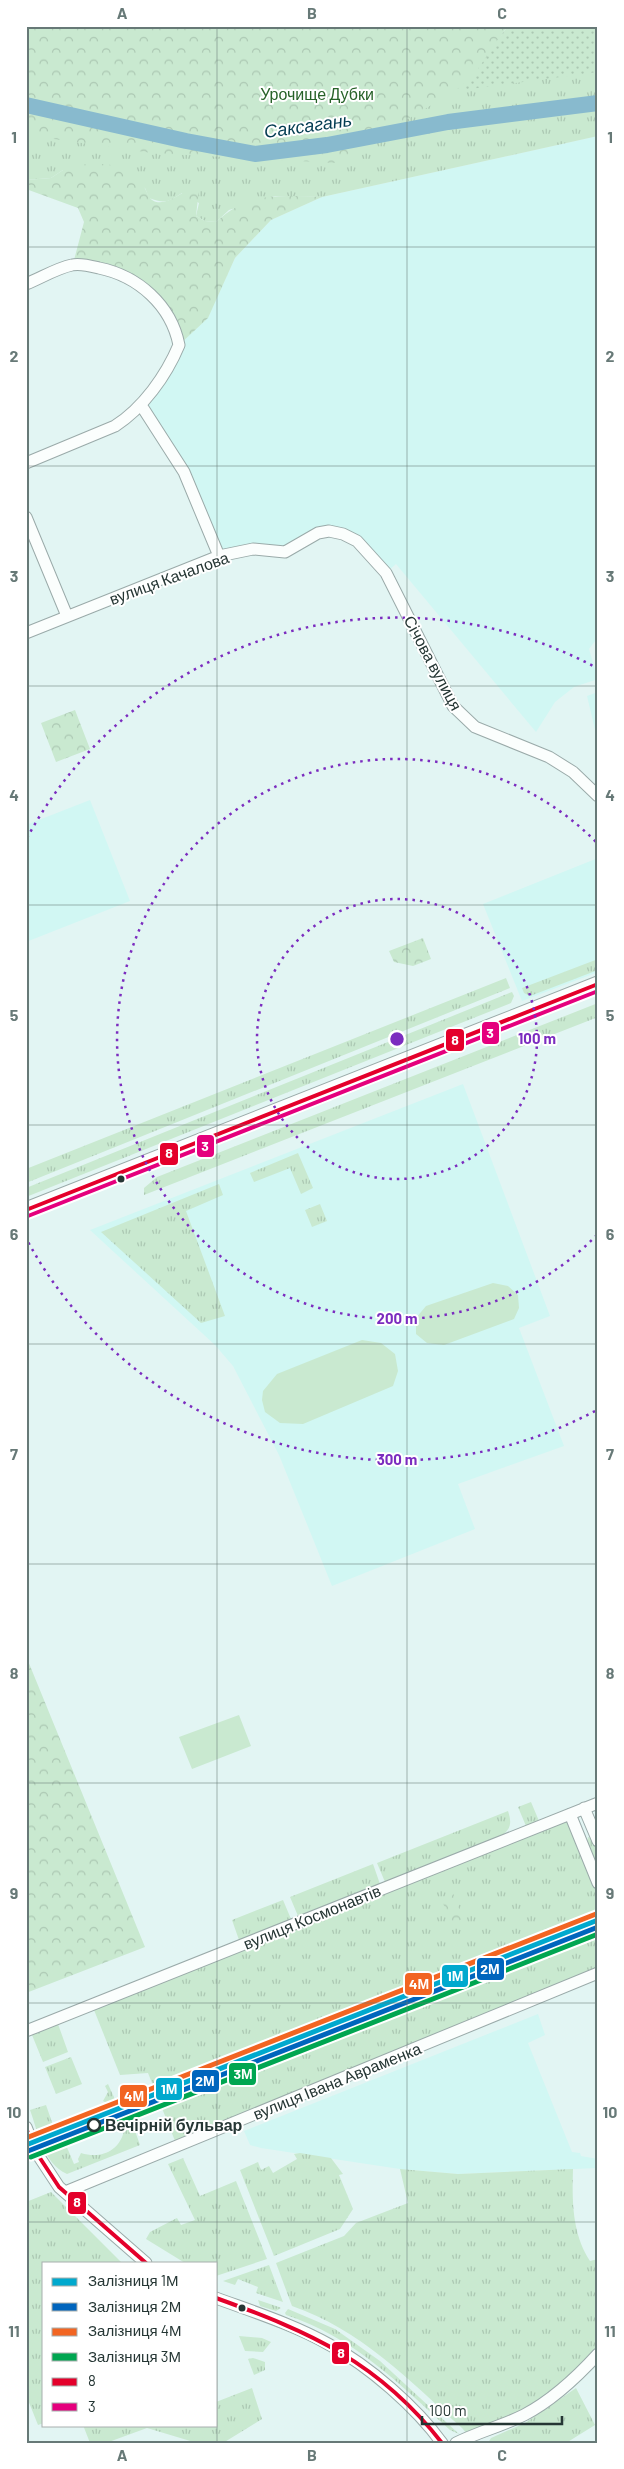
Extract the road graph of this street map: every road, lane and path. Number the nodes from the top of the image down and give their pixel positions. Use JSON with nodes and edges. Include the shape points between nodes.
{"nodes":[{"id":1,"x":26,"y":284,"type":"edge"},
{"id":2,"x":140,"y":406,"type":"junction"},
{"id":3,"x":26,"y":463,"type":"edge"},
{"id":4,"x":26,"y":516,"type":"edge"},
{"id":5,"x":219,"y":556,"type":"junction"},
{"id":6,"x":386,"y":573,"type":"joint"},
{"id":7,"x":67,"y":616,"type":"junction"},
{"id":8,"x":26,"y":633,"type":"edge"},
{"id":9,"x":598,"y":796,"type":"edge"},
{"id":10,"x":598,"y":984,"type":"edge"},
{"id":11,"x":26,"y":1210,"type":"edge"},
{"id":12,"x":598,"y":1803,"type":"edge"},
{"id":13,"x":584,"y":1808,"type":"junction"},
{"id":14,"x":570,"y":1814,"type":"junction"},
{"id":15,"x":598,"y":1841,"type":"edge"},
{"id":16,"x":598,"y":1883,"type":"edge"},
{"id":17,"x":598,"y":1973,"type":"edge"},
{"id":18,"x":26,"y":2031,"type":"edge"},
{"id":19,"x":26,"y":2127,"type":"edge"},
{"id":20,"x":65,"y":2192,"type":"junction"},
{"id":21,"x":145,"y":2262,"type":"edge"},
{"id":22,"x":218,"y":2299,"type":"edge"},
{"id":23,"x":598,"y":2354,"type":"edge"},
{"id":24,"x":442,"y":2443,"type":"edge"},
{"id":25,"x":456,"y":2443,"type":"edge"}],
"edges":[{"from":1,"to":2,"type":"street","via":[[74,264],[119,272],[138,283],[158,304],[176,333],[179,345]]},
{"from":2,"to":3,"type":"street","via":[[115,426]]},
{"from":2,"to":5,"type":"street","via":[[184,472]]},
{"from":4,"to":7,"type":"street"},
{"from":5,"to":6,"type":"street","name":"вулиця Качалова","via":[[254,549],[286,552],[329,530],[357,541]]},
{"from":5,"to":7,"type":"street","name":"вулиця Качалова"},
{"from":6,"to":9,"type":"street","name":"Січова вулиця","via":[[453,706],[463,718],[475,727],[549,757],[573,772]]},
{"from":7,"to":8,"type":"street","name":"вулиця Качалова"},
{"from":10,"to":11,"type":"main road"},
{"from":12,"to":13,"type":"street","name":"вулиця Космонавтів"},
{"from":13,"to":14,"type":"street","name":"вулиця Космонавтів"},
{"from":13,"to":15,"type":"street"},
{"from":14,"to":16,"type":"street"},
{"from":14,"to":18,"type":"street","name":"вулиця Космонавтів"},
{"from":17,"to":20,"type":"street","name":"вулиця Івана Авраменка"},
{"from":19,"to":20,"type":"street","via":[[47,2172]]},
{"from":20,"to":21,"type":"street"},
{"from":22,"to":24,"type":"street","via":[[330,2345],[371,2374],[430,2426]]},
{"from":23,"to":25,"type":"street","via":[[555,2394],[525,2414]]}]}
